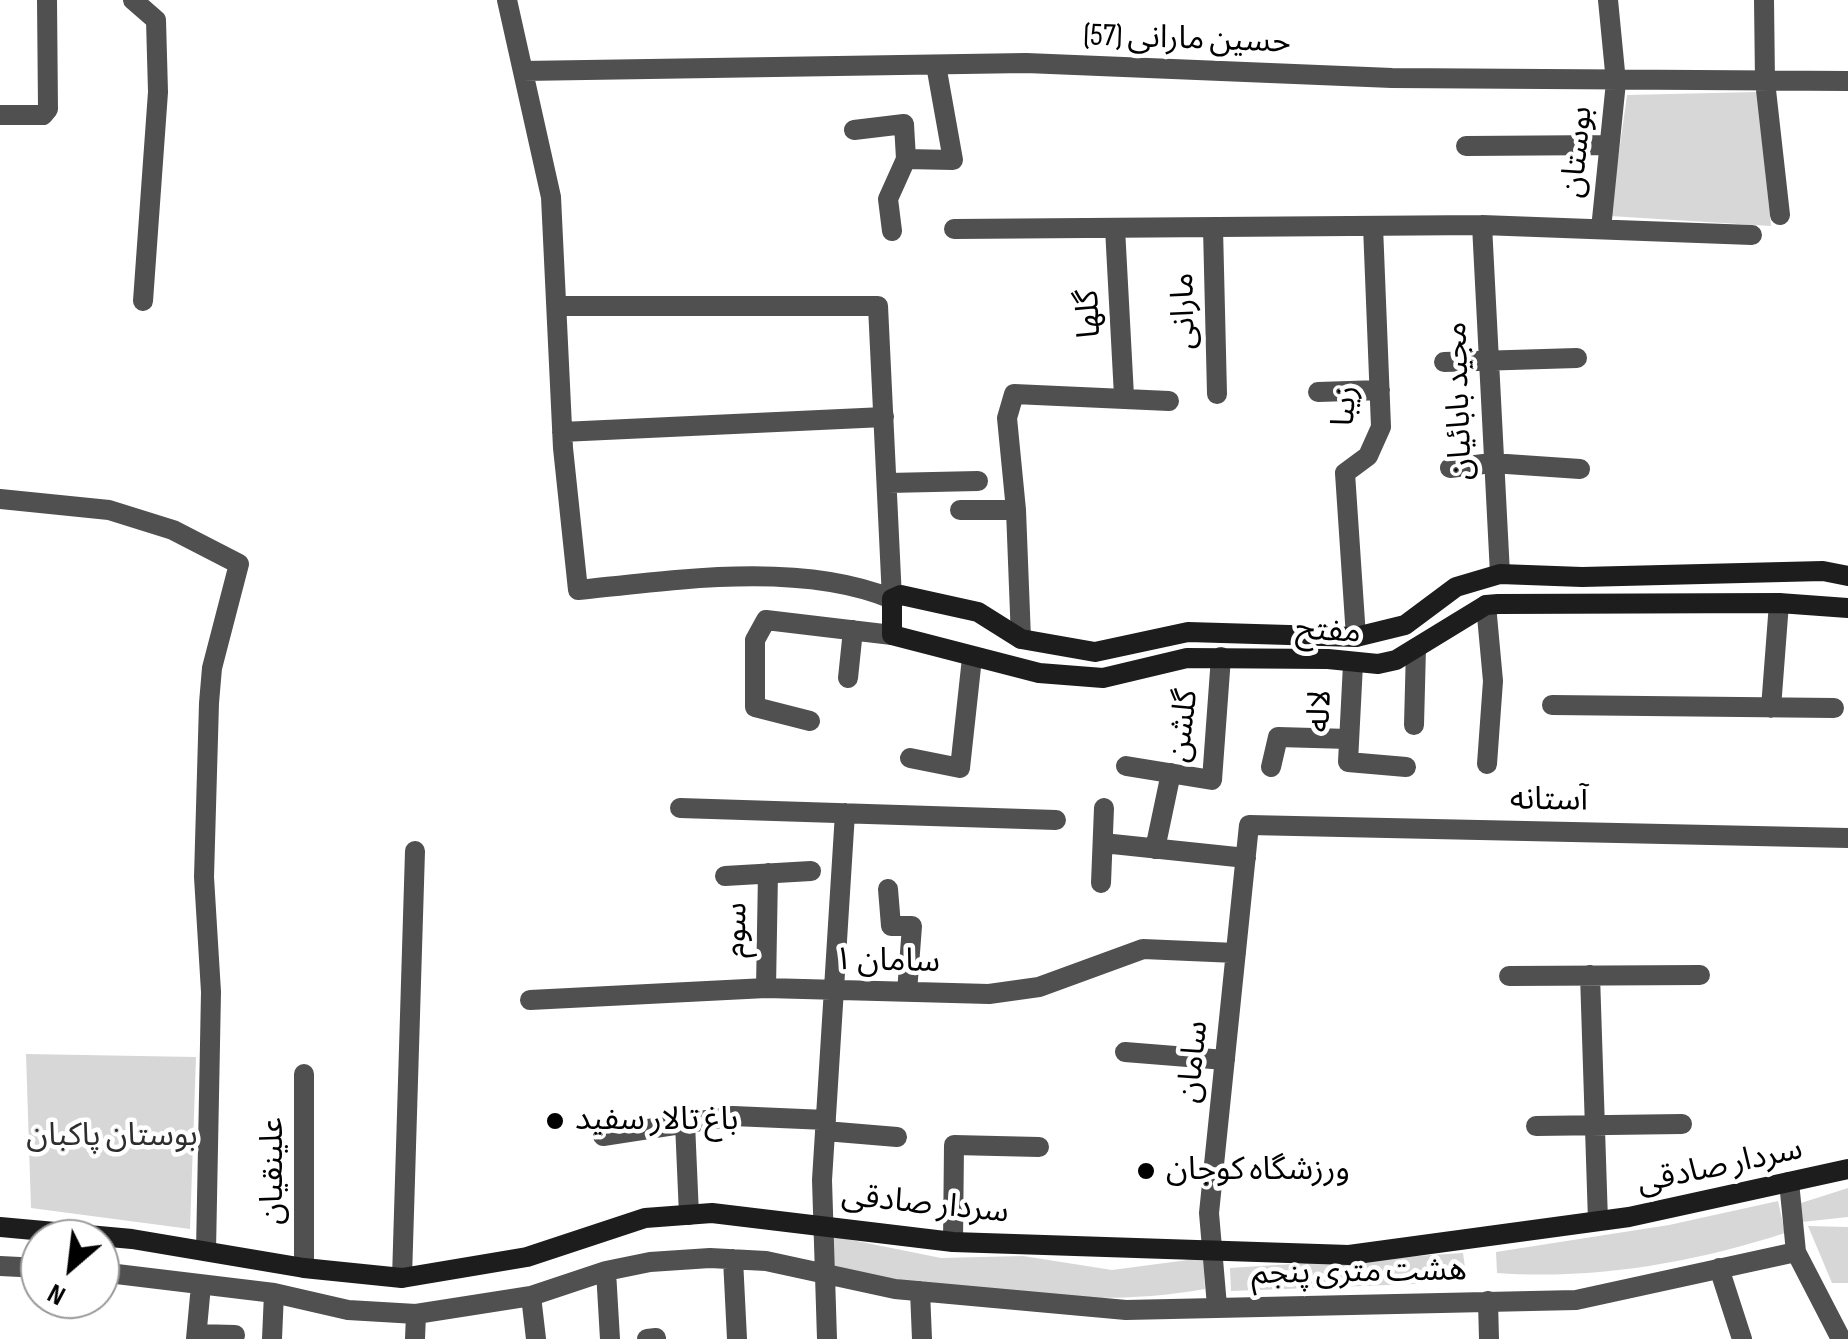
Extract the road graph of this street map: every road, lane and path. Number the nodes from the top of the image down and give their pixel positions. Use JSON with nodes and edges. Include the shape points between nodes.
{"nodes":[{"id":1,"x":47,"y":0,"type":"edge"},
{"id":2,"x":132,"y":0,"type":"edge"},
{"id":3,"x":507,"y":0,"type":"edge"},
{"id":4,"x":1608,"y":0,"type":"edge"},
{"id":5,"x":1764,"y":0,"type":"edge"},
{"id":6,"x":936,"y":64,"type":"junction"},
{"id":7,"x":523,"y":71,"type":"junction"},
{"id":8,"x":1765,"y":81,"type":"junction"},
{"id":9,"x":1848,"y":81,"type":"edge"},
{"id":10,"x":1616,"y":82,"type":"junction"},
{"id":11,"x":0,"y":115,"type":"edge"},
{"id":12,"x":854,"y":130,"type":"dead end"},
{"id":13,"x":1610,"y":145,"type":"junction"},
{"id":14,"x":1466,"y":146,"type":"dead end"},
{"id":15,"x":906,"y":158,"type":"junction"},
{"id":16,"x":1780,"y":216,"type":"dead end"},
{"id":17,"x":1482,"y":225,"type":"junction"},
{"id":18,"x":1373,"y":226,"type":"junction"},
{"id":19,"x":954,"y":228,"type":"dead end"},
{"id":20,"x":1115,"y":228,"type":"junction"},
{"id":21,"x":1213,"y":228,"type":"junction"},
{"id":22,"x":1601,"y":229,"type":"junction"},
{"id":23,"x":892,"y":231,"type":"dead end"},
{"id":24,"x":1752,"y":235,"type":"dead end"},
{"id":25,"x":143,"y":300,"type":"dead end"},
{"id":26,"x":558,"y":306,"type":"junction"},
{"id":27,"x":1577,"y":358,"type":"dead end"},
{"id":28,"x":1444,"y":362,"type":"dead end"},
{"id":29,"x":1490,"y":362,"type":"junction"},
{"id":30,"x":1380,"y":390,"type":"junction"},
{"id":31,"x":1318,"y":392,"type":"dead end"},
{"id":32,"x":1216,"y":394,"type":"dead end"},
{"id":33,"x":1124,"y":396,"type":"junction"},
{"id":34,"x":1169,"y":401,"type":"dead end"},
{"id":35,"x":884,"y":417,"type":"junction"},
{"id":36,"x":562,"y":432,"type":"junction"},
{"id":37,"x":1492,"y":463,"type":"junction"},
{"id":38,"x":1450,"y":468,"type":"dead end"},
{"id":39,"x":1580,"y":469,"type":"dead end"},
{"id":40,"x":978,"y":481,"type":"dead end"},
{"id":41,"x":888,"y":483,"type":"junction"},
{"id":42,"x":0,"y":498,"type":"edge"},
{"id":43,"x":960,"y":510,"type":"dead end"},
{"id":44,"x":1016,"y":510,"type":"junction"},
{"id":45,"x":1500,"y":574,"type":"junction"},
{"id":46,"x":1848,"y":576,"type":"edge"},
{"id":47,"x":892,"y":599,"type":"junction"},
{"id":48,"x":1780,"y":603,"type":"junction"},
{"id":49,"x":1486,"y":605,"type":"junction"},
{"id":50,"x":1848,"y":608,"type":"edge"},
{"id":51,"x":854,"y":630,"type":"junction"},
{"id":52,"x":892,"y":635,"type":"junction"},
{"id":53,"x":1356,"y":637,"type":"junction"},
{"id":54,"x":1021,"y":639,"type":"junction"},
{"id":55,"x":1416,"y":648,"type":"junction"},
{"id":56,"x":1221,"y":657,"type":"junction"},
{"id":57,"x":972,"y":658,"type":"junction"},
{"id":58,"x":1353,"y":664,"type":"junction"},
{"id":59,"x":848,"y":678,"type":"dead end"},
{"id":60,"x":1552,"y":705,"type":"dead end"},
{"id":61,"x":1771,"y":708,"type":"junction"},
{"id":62,"x":1834,"y":708,"type":"dead end"},
{"id":63,"x":810,"y":721,"type":"dead end"},
{"id":64,"x":1414,"y":725,"type":"dead end"},
{"id":65,"x":1349,"y":739,"type":"junction"},
{"id":66,"x":910,"y":758,"type":"dead end"},
{"id":67,"x":1486,"y":764,"type":"dead end"},
{"id":68,"x":1126,"y":766,"type":"dead end"},
{"id":69,"x":1271,"y":767,"type":"dead end"},
{"id":70,"x":1406,"y":767,"type":"dead end"},
{"id":71,"x":1170,"y":773,"type":"junction"},
{"id":72,"x":680,"y":808,"type":"dead end"},
{"id":73,"x":1104,"y":808,"type":"dead end"},
{"id":74,"x":845,"y":813,"type":"junction"},
{"id":75,"x":1056,"y":820,"type":"dead end"},
{"id":76,"x":1250,"y":825,"type":"joint"},
{"id":77,"x":1848,"y":838,"type":"edge"},
{"id":78,"x":1102,"y":843,"type":"junction"},
{"id":79,"x":1156,"y":849,"type":"junction"},
{"id":80,"x":415,"y":852,"type":"dead end"},
{"id":81,"x":1246,"y":858,"type":"junction"},
{"id":82,"x":810,"y":871,"type":"dead end"},
{"id":83,"x":768,"y":873,"type":"junction"},
{"id":84,"x":725,"y":876,"type":"dead end"},
{"id":85,"x":1100,"y":883,"type":"dead end"},
{"id":86,"x":888,"y":889,"type":"dead end"},
{"id":87,"x":1236,"y":953,"type":"junction"},
{"id":88,"x":1590,"y":975,"type":"junction"},
{"id":89,"x":1700,"y":975,"type":"dead end"},
{"id":90,"x":1509,"y":976,"type":"dead end"},
{"id":91,"x":766,"y":988,"type":"junction"},
{"id":92,"x":835,"y":991,"type":"junction"},
{"id":93,"x":908,"y":992,"type":"junction"},
{"id":94,"x":530,"y":1000,"type":"dead end"},
{"id":95,"x":1126,"y":1052,"type":"dead end"},
{"id":96,"x":1225,"y":1060,"type":"junction"},
{"id":97,"x":304,"y":1074,"type":"dead end"},
{"id":98,"x":685,"y":1123,"type":"junction"},
{"id":99,"x":1682,"y":1124,"type":"dead end"},
{"id":100,"x":1594,"y":1125,"type":"junction"},
{"id":101,"x":825,"y":1126,"type":"junction"},
{"id":102,"x":1536,"y":1126,"type":"dead end"},
{"id":103,"x":603,"y":1136,"type":"dead end"},
{"id":104,"x":897,"y":1137,"type":"dead end"},
{"id":105,"x":1039,"y":1147,"type":"dead end"},
{"id":106,"x":1848,"y":1168,"type":"edge"},
{"id":107,"x":1789,"y":1182,"type":"junction"},
{"id":108,"x":689,"y":1215,"type":"junction"},
{"id":109,"x":1598,"y":1221,"type":"junction"},
{"id":110,"x":820,"y":1223,"type":"junction"},
{"id":111,"x":0,"y":1227,"type":"edge"},
{"id":112,"x":150,"y":1242,"type":"junction"},
{"id":113,"x":953,"y":1242,"type":"junction"},
{"id":114,"x":206,"y":1250,"type":"junction"},
{"id":115,"x":1796,"y":1252,"type":"junction"},
{"id":116,"x":1214,"y":1254,"type":"junction"},
{"id":117,"x":733,"y":1259,"type":"junction"},
{"id":118,"x":304,"y":1268,"type":"junction"},
{"id":119,"x":1719,"y":1268,"type":"junction"},
{"id":120,"x":606,"y":1271,"type":"junction"},
{"id":121,"x":120,"y":1273,"type":"edge"},
{"id":122,"x":148,"y":1275,"type":"junction"},
{"id":123,"x":824,"y":1275,"type":"junction"},
{"id":124,"x":402,"y":1278,"type":"junction"},
{"id":125,"x":201,"y":1285,"type":"junction"},
{"id":126,"x":920,"y":1291,"type":"junction"},
{"id":127,"x":274,"y":1293,"type":"junction"},
{"id":128,"x":531,"y":1296,"type":"junction"},
{"id":129,"x":1488,"y":1300,"type":"junction"},
{"id":130,"x":1217,"y":1306,"type":"junction"},
{"id":131,"x":416,"y":1314,"type":"junction"},
{"id":132,"x":1842,"y":1334,"type":"edge"},
{"id":133,"x":234,"y":1335,"type":"dead end"},
{"id":134,"x":196,"y":1336,"type":"edge"},
{"id":135,"x":656,"y":1338,"type":"edge"},
{"id":136,"x":272,"y":1339,"type":"edge"},
{"id":137,"x":415,"y":1339,"type":"edge"},
{"id":138,"x":536,"y":1339,"type":"edge"},
{"id":139,"x":610,"y":1339,"type":"edge"},
{"id":140,"x":648,"y":1339,"type":"edge"},
{"id":141,"x":737,"y":1339,"type":"edge"},
{"id":142,"x":826,"y":1339,"type":"edge"},
{"id":143,"x":922,"y":1339,"type":"edge"},
{"id":144,"x":1489,"y":1339,"type":"edge"},
{"id":145,"x":1742,"y":1339,"type":"edge"}],
"edges":[{"from":1,"to":11,"type":"street","via":[[48,109],[43,116]]},
{"from":2,"to":25,"type":"street","via":[[156,20],[158,92]]},
{"from":3,"to":7,"type":"street"},
{"from":4,"to":10,"type":"street","name":"بوستان"},
{"from":5,"to":8,"type":"street"},
{"from":6,"to":7,"type":"street","name":"حسین مارانی (57)"},
{"from":6,"to":10,"type":"street","name":"حسین مارانی (57)"},
{"from":6,"to":15,"type":"street","via":[[953,160]]},
{"from":7,"to":26,"type":"street","via":[[551,197]]},
{"from":8,"to":9,"type":"street","name":"حسین مارانی (57)"},
{"from":8,"to":10,"type":"street","name":"حسین مارانی (57)"},
{"from":8,"to":16,"type":"street"},
{"from":10,"to":13,"type":"street","name":"بوستان"},
{"from":12,"to":15,"type":"street","via":[[904,124]]},
{"from":13,"to":14,"type":"street"},
{"from":13,"to":22,"type":"street","name":"بوستان"},
{"from":15,"to":23,"type":"street","via":[[888,199]]},
{"from":17,"to":18,"type":"street"},
{"from":17,"to":22,"type":"street"},
{"from":17,"to":29,"type":"street","name":"مجید بابائیان"},
{"from":18,"to":21,"type":"street"},
{"from":18,"to":30,"type":"street","name":"زیبا"},
{"from":19,"to":20,"type":"street"},
{"from":20,"to":21,"type":"street"},
{"from":20,"to":33,"type":"street","name":"گلها"},
{"from":21,"to":32,"type":"street","name":"مارانی"},
{"from":22,"to":24,"type":"street"},
{"from":26,"to":35,"type":"street","via":[[878,306]]},
{"from":26,"to":36,"type":"street"},
{"from":27,"to":29,"type":"street"},
{"from":28,"to":29,"type":"street"},
{"from":29,"to":37,"type":"street","name":"مجید بابائیان"},
{"from":30,"to":31,"type":"street"},
{"from":30,"to":53,"type":"street","name":"زیبا","via":[[1381,427],[1368,456],[1345,473]]},
{"from":33,"to":34,"type":"street"},
{"from":33,"to":44,"type":"street","via":[[1014,394],[1007,418]]},
{"from":35,"to":36,"type":"street"},
{"from":35,"to":41,"type":"street"},
{"from":36,"to":47,"type":"street","name":"مفتح","via":[[578,590],[682,579],[816,579]]},
{"from":37,"to":38,"type":"street"},
{"from":37,"to":39,"type":"street"},
{"from":37,"to":45,"type":"street","name":"مجید بابائیان"},
{"from":40,"to":41,"type":"street"},
{"from":41,"to":47,"type":"street"},
{"from":42,"to":114,"type":"street","via":[[110,510],[173,530],[239,564],[209,703]]},
{"from":43,"to":44,"type":"street"},
{"from":44,"to":54,"type":"street"},
{"from":45,"to":46,"type":"street","name":"مفتح"},
{"from":45,"to":53,"type":"street","name":"مفتح","via":[[1456,586],[1405,626]]},
{"from":47,"to":52,"type":"street"},
{"from":47,"to":54,"type":"street","name":"مفتح","via":[[913,595],[978,612]]},
{"from":48,"to":49,"type":"street"},
{"from":48,"to":50,"type":"street"},
{"from":48,"to":61,"type":"street"},
{"from":49,"to":55,"type":"street","name":"مفتح"},
{"from":49,"to":67,"type":"street","via":[[1492,681]]},
{"from":51,"to":52,"type":"street"},
{"from":51,"to":59,"type":"street"},
{"from":51,"to":63,"type":"street","via":[[776,620],[759,628],[754,706]]},
{"from":52,"to":57,"type":"street","name":"مفتح"},
{"from":53,"to":54,"type":"street","name":"مفتح","via":[[1188,632],[1095,652]]},
{"from":55,"to":58,"type":"street","name":"مفتح","via":[[1378,664]]},
{"from":55,"to":64,"type":"street"},
{"from":56,"to":57,"type":"street","name":"مفتح","via":[[1103,678],[1039,674]]},
{"from":56,"to":58,"type":"street","name":"مفتح"},
{"from":56,"to":71,"type":"street","name":"گلشن","via":[[1212,780]]},
{"from":57,"to":66,"type":"street","via":[[960,768]]},
{"from":58,"to":65,"type":"street","name":"لاله"},
{"from":60,"to":61,"type":"street"},
{"from":61,"to":62,"type":"street"},
{"from":65,"to":69,"type":"street","via":[[1278,737]]},
{"from":65,"to":70,"type":"street","name":"لاله","via":[[1348,762]]},
{"from":68,"to":71,"type":"street","name":"گلشن"},
{"from":71,"to":79,"type":"street"},
{"from":72,"to":74,"type":"street"},
{"from":73,"to":78,"type":"street"},
{"from":74,"to":75,"type":"street"},
{"from":74,"to":92,"type":"street"},
{"from":76,"to":77,"type":"street","name":"آستانه"},
{"from":76,"to":81,"type":"street","name":"سامان"},
{"from":78,"to":79,"type":"street"},
{"from":78,"to":85,"type":"street"},
{"from":79,"to":81,"type":"street"},
{"from":80,"to":124,"type":"street"},
{"from":81,"to":87,"type":"street","name":"سامان"},
{"from":82,"to":83,"type":"street"},
{"from":83,"to":84,"type":"street"},
{"from":83,"to":91,"type":"street","name":"سوم"},
{"from":86,"to":93,"type":"street","via":[[890,926],[912,926]]},
{"from":87,"to":93,"type":"street","name":"سامان ۱","via":[[1143,948],[1038,987],[989,994]]},
{"from":87,"to":96,"type":"street","name":"سامان"},
{"from":88,"to":89,"type":"street"},
{"from":88,"to":90,"type":"street"},
{"from":88,"to":100,"type":"street"},
{"from":91,"to":92,"type":"street","name":"سامان ۱"},
{"from":91,"to":94,"type":"street","name":"سامان ۱"},
{"from":92,"to":93,"type":"street","name":"سامان ۱"},
{"from":92,"to":101,"type":"street"},
{"from":95,"to":96,"type":"street"},
{"from":96,"to":116,"type":"street","name":"سامان","via":[[1209,1213]]},
{"from":97,"to":118,"type":"street","name":"علینقیان"},
{"from":98,"to":101,"type":"street","via":[[733,1116]]},
{"from":98,"to":103,"type":"street"},
{"from":98,"to":108,"type":"street"},
{"from":99,"to":100,"type":"street"},
{"from":100,"to":102,"type":"street"},
{"from":100,"to":109,"type":"street"},
{"from":101,"to":104,"type":"street"},
{"from":101,"to":110,"type":"street"},
{"from":105,"to":113,"type":"street","via":[[954,1145]]},
{"from":106,"to":107,"type":"street","name":"سردار صادقی"},
{"from":107,"to":109,"type":"street","name":"سردار صادقی"},
{"from":107,"to":115,"type":"street"},
{"from":108,"to":110,"type":"street","name":"سردار صادقی"},
{"from":108,"to":124,"type":"street","name":"سردار صادقی","via":[[644,1218],[526,1257]]},
{"from":109,"to":116,"type":"street","name":"سردار صادقی","via":[[1349,1255]]},
{"from":110,"to":113,"type":"street","name":"سردار صادقی"},
{"from":110,"to":123,"type":"street"},
{"from":111,"to":112,"type":"street","name":"سردار صادقی"},
{"from":112,"to":114,"type":"street","name":"سردار صادقی"},
{"from":112,"to":122,"type":"street"},
{"from":113,"to":116,"type":"street","name":"سردار صادقی"},
{"from":114,"to":118,"type":"street","name":"سردار صادقی"},
{"from":115,"to":119,"type":"street","name":"هشت متری پنجم"},
{"from":115,"to":132,"type":"street"},
{"from":116,"to":130,"type":"street","name":"سامان"},
{"from":117,"to":120,"type":"street","name":"هشت متری پنجم"},
{"from":117,"to":123,"type":"street","name":"هشت متری پنجم"},
{"from":117,"to":141,"type":"street"},
{"from":118,"to":124,"type":"street","name":"سردار صادقی"},
{"from":119,"to":129,"type":"street","name":"هشت متری پنجم","via":[[1576,1300]]},
{"from":119,"to":145,"type":"street"},
{"from":120,"to":128,"type":"street","name":"هشت متری پنجم"},
{"from":120,"to":139,"type":"street"},
{"from":121,"to":122,"type":"street","name":"هشت متری پنجم"},
{"from":122,"to":125,"type":"street","name":"هشت متری پنجم"},
{"from":123,"to":126,"type":"street","name":"هشت متری پنجم"},
{"from":123,"to":142,"type":"street"},
{"from":125,"to":127,"type":"street","name":"هشت متری پنجم"},
{"from":125,"to":134,"type":"street"},
{"from":126,"to":130,"type":"street","name":"هشت متری پنجم","via":[[1068,1308]]},
{"from":126,"to":143,"type":"street"},
{"from":127,"to":131,"type":"street","name":"هشت متری پنجم","via":[[348,1310]]},
{"from":127,"to":136,"type":"street"},
{"from":128,"to":131,"type":"street","name":"هشت متری پنجم"},
{"from":128,"to":138,"type":"street"},
{"from":129,"to":130,"type":"street","name":"هشت متری پنجم"},
{"from":129,"to":144,"type":"street"},
{"from":131,"to":137,"type":"street"},
{"from":133,"to":134,"type":"street"},
{"from":135,"to":140,"type":"street"}]}
